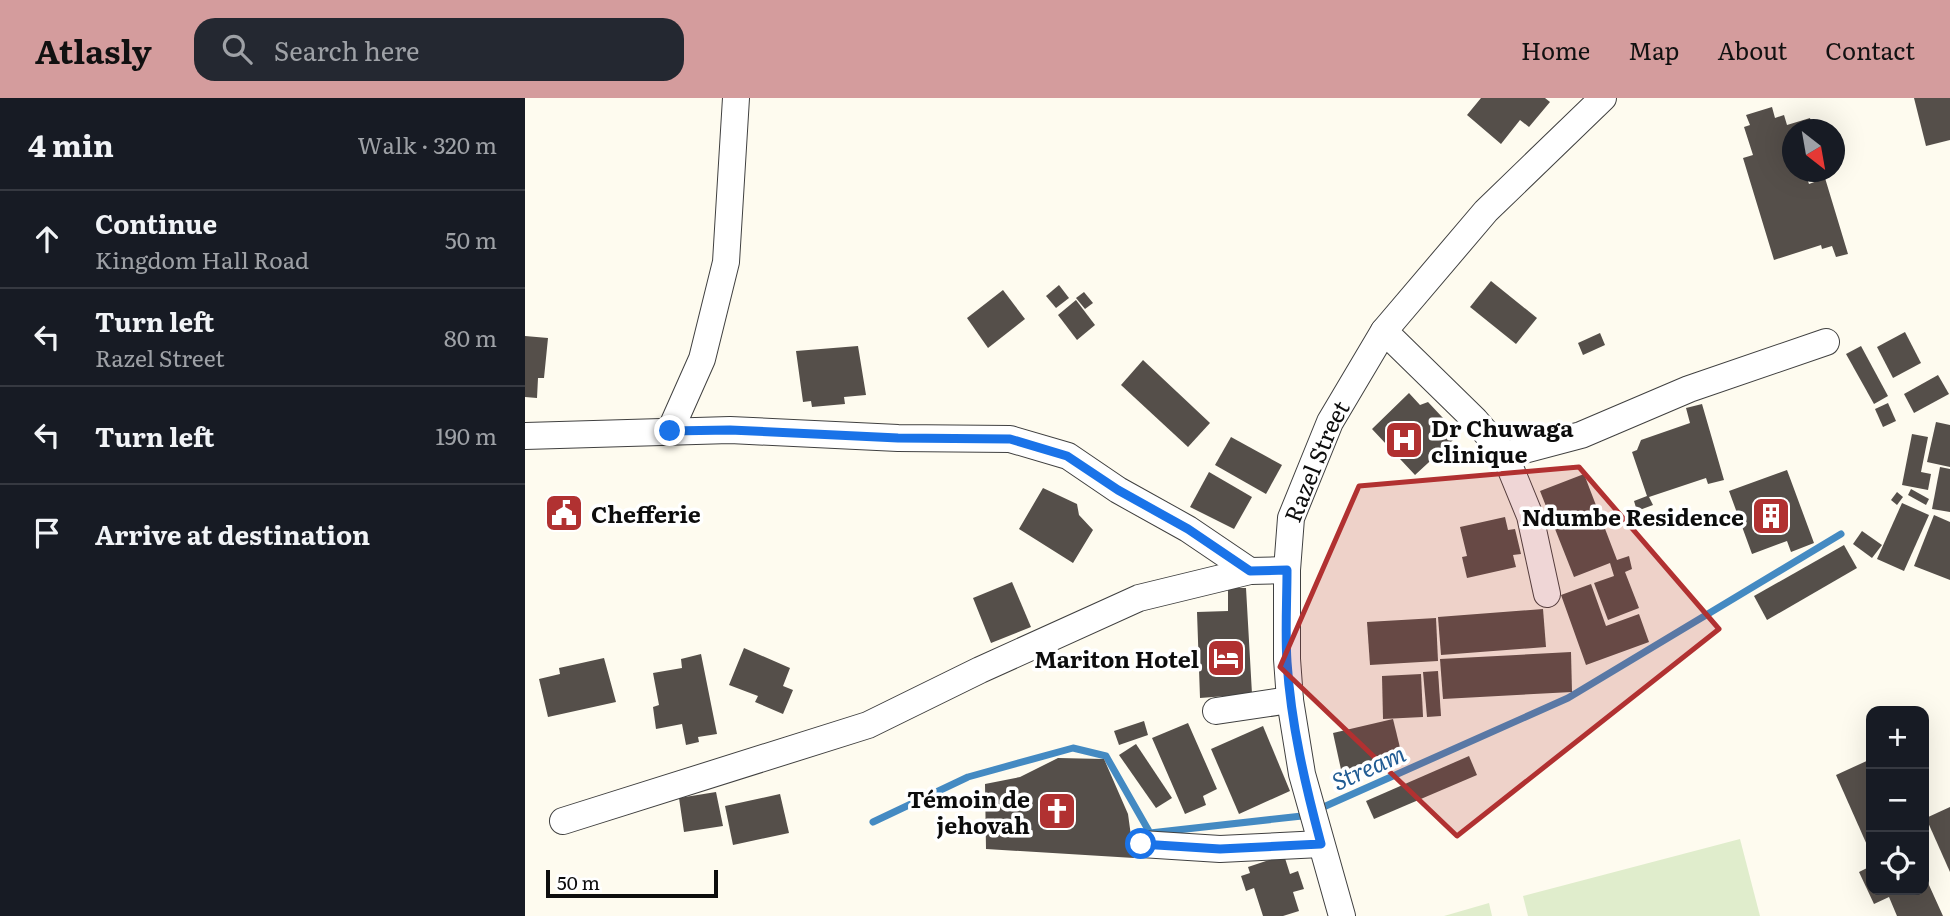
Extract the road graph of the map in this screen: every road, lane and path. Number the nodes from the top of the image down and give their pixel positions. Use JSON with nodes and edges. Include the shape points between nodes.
{"nodes":[{"id":1,"x":736,"y":98,"type":"edge"},
{"id":2,"x":1603,"y":98,"type":"edge"},
{"id":3,"x":1384,"y":331,"type":"junction"},
{"id":4,"x":1826,"y":342,"type":"dead end"},
{"id":5,"x":670,"y":431,"type":"junction"},
{"id":6,"x":525,"y":436,"type":"edge"},
{"id":7,"x":1505,"y":455,"type":"junction"},
{"id":8,"x":1287,"y":570,"type":"junction"},
{"id":9,"x":1250,"y":571,"type":"junction"},
{"id":10,"x":1547,"y":594,"type":"dead end"},
{"id":11,"x":1290,"y":700,"type":"junction"},
{"id":12,"x":1216,"y":711,"type":"dead end"},
{"id":13,"x":563,"y":821,"type":"dead end"},
{"id":14,"x":1141,"y":844,"type":"dead end"},
{"id":15,"x":1321,"y":844,"type":"junction"},
{"id":16,"x":1342,"y":916,"type":"edge"}],
"edges":[{"from":1,"to":5,"type":"street","via":[[726,262],[702,359]]},
{"from":2,"to":3,"type":"street","name":"Razel Street","via":[[1486,211]]},
{"from":3,"to":7,"type":"street"},
{"from":3,"to":8,"type":"street","name":"Razel Street","via":[[1330,422],[1291,518]]},
{"from":4,"to":7,"type":"street","via":[[1689,389],[1581,435]]},
{"from":5,"to":6,"type":"street"},
{"from":5,"to":9,"type":"street","via":[[1010,439],[1067,456]]},
{"from":7,"to":10,"type":"street","via":[[1530,516]]},
{"from":8,"to":9,"type":"street"},
{"from":8,"to":11,"type":"street","name":"Razel Street"},
{"from":9,"to":13,"type":"street","via":[[1139,598],[868,725]]},
{"from":11,"to":12,"type":"street"},
{"from":11,"to":15,"type":"street","name":"Razel Street"},
{"from":14,"to":15,"type":"street","via":[[1220,849]]},
{"from":15,"to":16,"type":"street","name":"Razel Street"}]}
